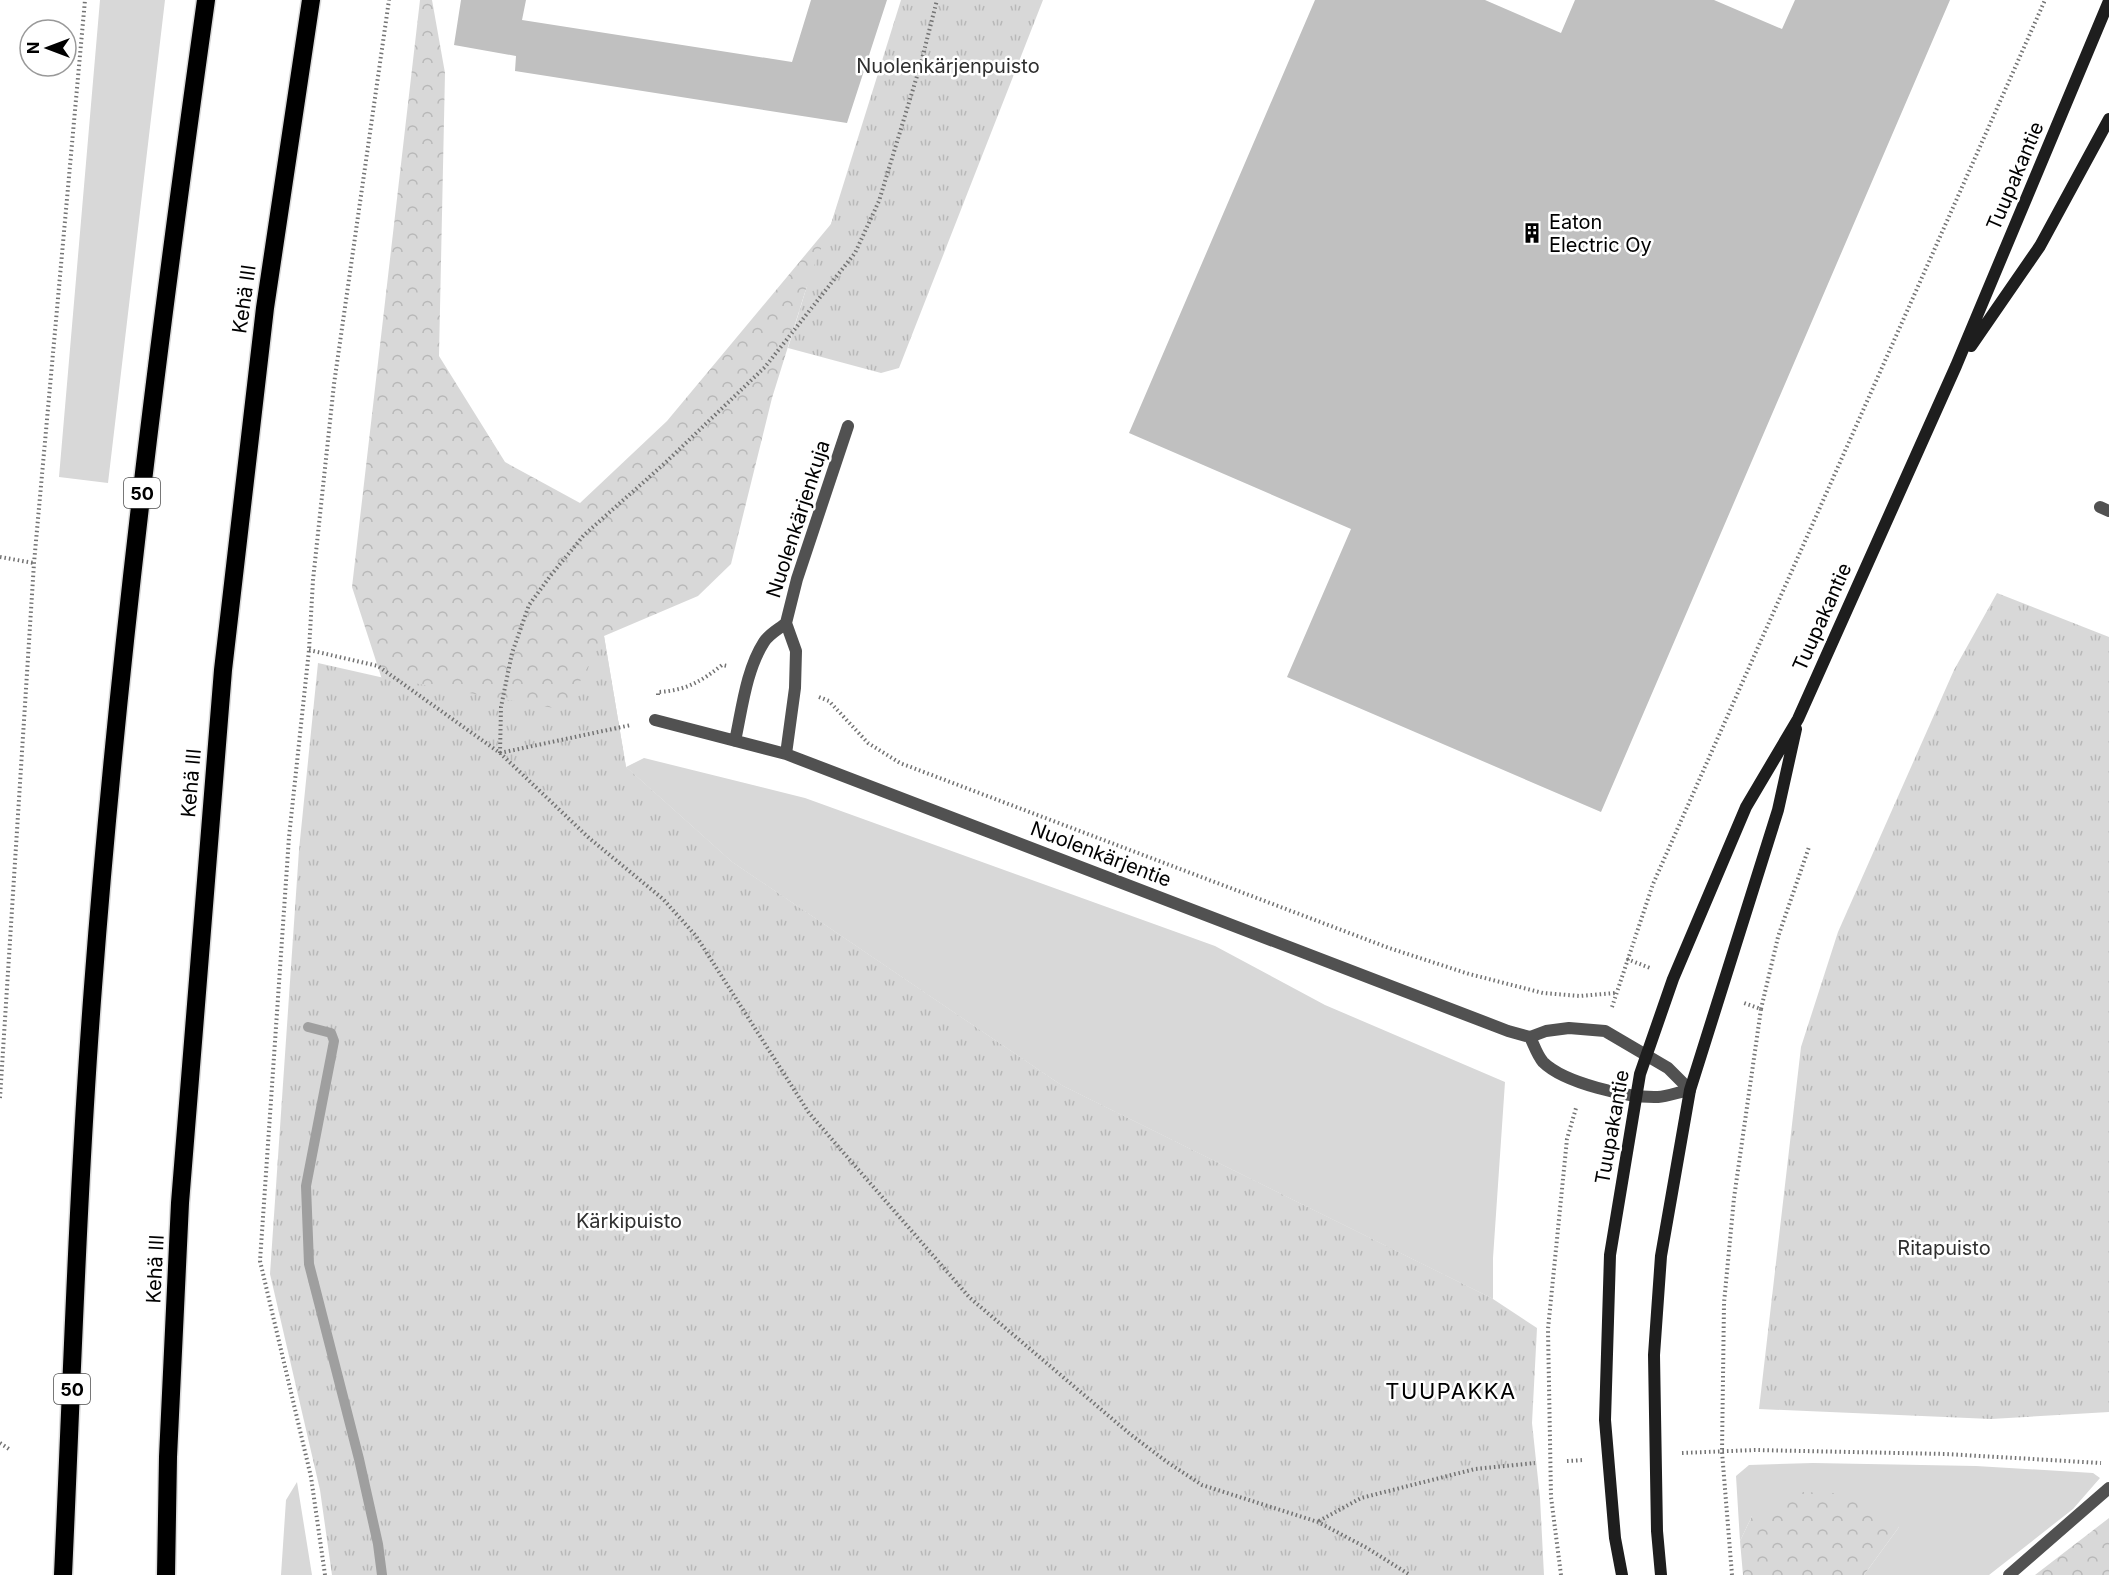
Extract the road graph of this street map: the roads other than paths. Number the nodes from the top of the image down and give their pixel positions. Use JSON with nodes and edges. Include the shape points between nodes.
{"nodes":[{"id":1,"x":207,"y":0,"type":"edge"},
{"id":2,"x":311,"y":0,"type":"edge"},
{"id":3,"x":2109,"y":1,"type":"edge"},
{"id":4,"x":2109,"y":119,"type":"edge"},
{"id":5,"x":1956,"y":366,"type":"junction"},
{"id":6,"x":848,"y":426,"type":"dead end"},
{"id":7,"x":786,"y":623,"type":"junction"},
{"id":8,"x":1798,"y":719,"type":"junction"},
{"id":9,"x":655,"y":720,"type":"road end"},
{"id":10,"x":735,"y":741,"type":"junction"},
{"id":11,"x":786,"y":754,"type":"junction"},
{"id":12,"x":1530,"y":1037,"type":"junction"},
{"id":13,"x":1646,"y":1054,"type":"junction"},
{"id":14,"x":1690,"y":1090,"type":"junction"},
{"id":15,"x":1636,"y":1096,"type":"junction"},
{"id":16,"x":2109,"y":1488,"type":"edge"},
{"id":17,"x":63,"y":1575,"type":"edge"},
{"id":18,"x":166,"y":1575,"type":"edge"},
{"id":19,"x":1622,"y":1575,"type":"edge"},
{"id":20,"x":1661,"y":1575,"type":"edge"},
{"id":21,"x":2009,"y":1575,"type":"edge"}],
"edges":[{"from":1,"to":17,"type":"highway","number":"50","via":[[164,304],[123,656],[94,975]]},
{"from":2,"to":18,"type":"highway","name":"Kehä III","via":[[265,308],[223,670],[180,1203]]},
{"from":3,"to":5,"type":"main road","name":"Tuupakantie"},
{"from":4,"to":5,"type":"main road","name":"Tuupakantie","via":[[2040,246]]},
{"from":5,"to":8,"type":"main road","name":"Tuupakantie"},
{"from":6,"to":7,"type":"street","name":"Nuolenkärjenkuja"},
{"from":7,"to":10,"type":"street","name":"Nuolenkärjenkuja","via":[[766,639],[751,674]]},
{"from":7,"to":11,"type":"street","name":"Nuolenkärjenkuja","via":[[796,651]]},
{"from":8,"to":13,"type":"main road","name":"Tuupakantie","via":[[1746,807],[1673,979]]},
{"from":8,"to":14,"type":"main road","name":"Tuupakantie","via":[[1778,810]]},
{"from":9,"to":10,"type":"street","name":"Nuolenkärjentie"},
{"from":10,"to":11,"type":"street","name":"Nuolenkärjentie"},
{"from":11,"to":12,"type":"street","name":"Nuolenkärjentie"},
{"from":12,"to":13,"type":"street","via":[[1569,1028],[1605,1031]]},
{"from":12,"to":15,"type":"street","via":[[1541,1060],[1556,1073]]},
{"from":13,"to":14,"type":"street","via":[[1668,1068]]},
{"from":13,"to":15,"type":"main road","name":"Tuupakantie"},
{"from":14,"to":15,"type":"street","via":[[1659,1097]]},
{"from":14,"to":20,"type":"main road","name":"Tuupakantie","via":[[1661,1256],[1654,1354],[1656,1531]]},
{"from":15,"to":19,"type":"main road","name":"Tuupakantie","via":[[1609,1266],[1605,1420]]},
{"from":16,"to":21,"type":"street"}]}
